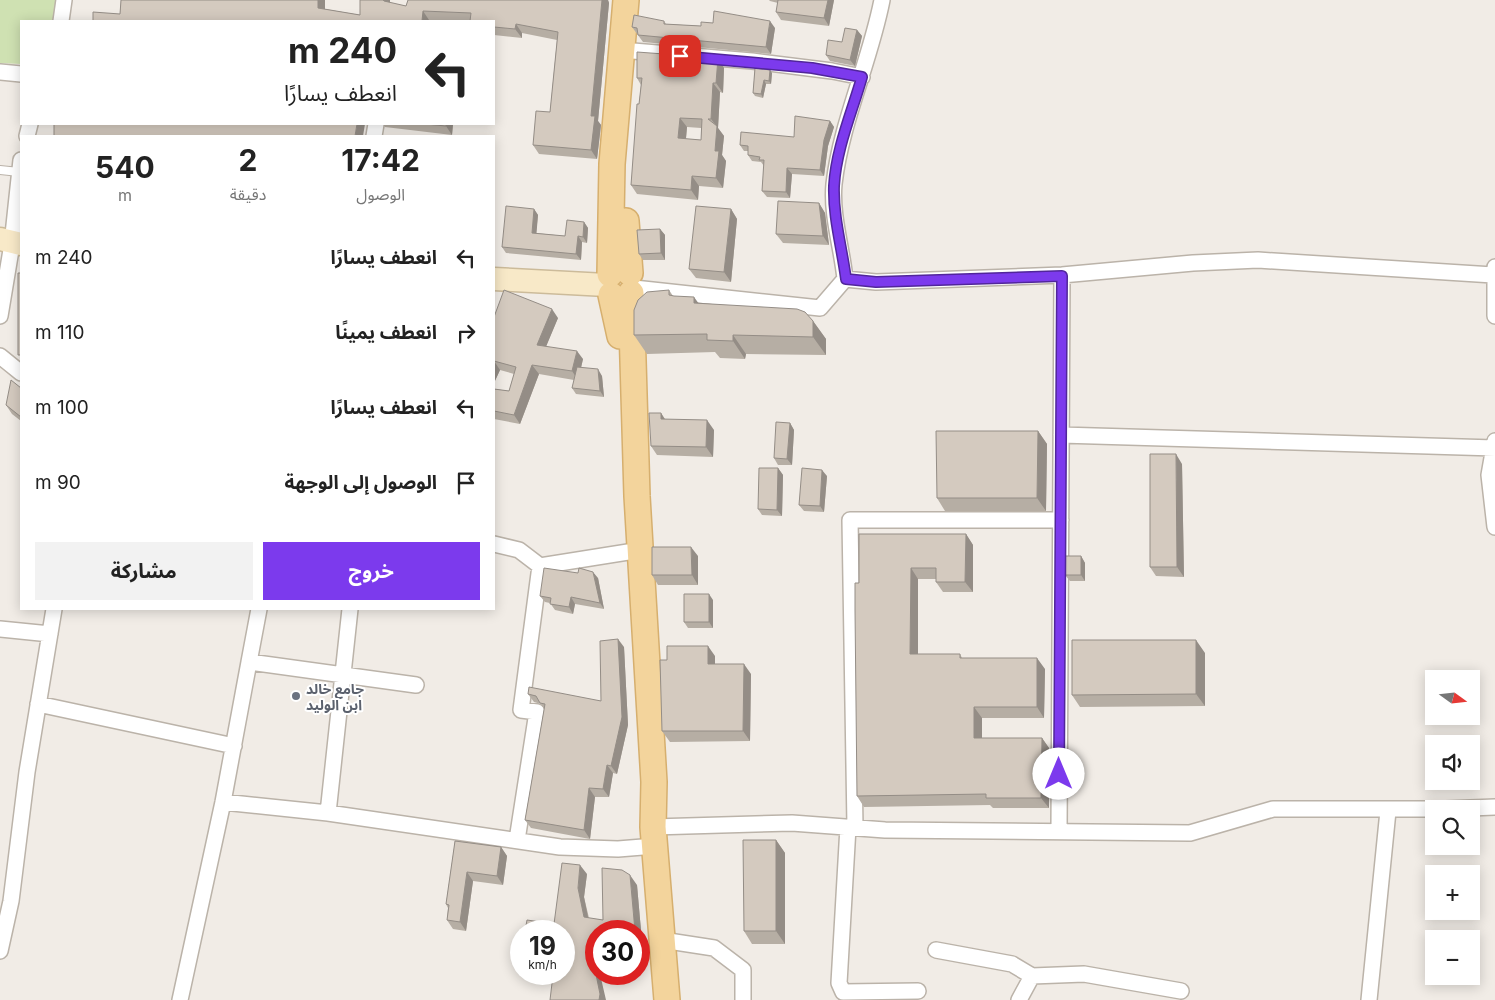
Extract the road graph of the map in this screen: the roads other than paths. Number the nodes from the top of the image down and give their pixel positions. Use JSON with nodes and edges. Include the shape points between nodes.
{"nodes":[{"id":1,"x":64,"y":0,"type":"edge"},
{"id":2,"x":626,"y":0,"type":"edge"},
{"id":3,"x":638,"y":0,"type":"edge"},
{"id":4,"x":882,"y":0,"type":"edge"},
{"id":5,"x":62,"y":20,"type":"edge"},
{"id":6,"x":633,"y":51,"type":"junction"},
{"id":7,"x":0,"y":72,"type":"edge"},
{"id":8,"x":20,"y":74,"type":"edge"},
{"id":9,"x":862,"y":77,"type":"junction"},
{"id":10,"x":20,"y":166,"type":"edge"},
{"id":11,"x":0,"y":170,"type":"edge"},
{"id":12,"x":618,"y":193,"type":"junction"},
{"id":13,"x":8,"y":244,"type":"edge"},
{"id":14,"x":1494,"y":270,"type":"edge"},
{"id":15,"x":1062,"y":276,"type":"junction"},
{"id":16,"x":495,"y":279,"type":"edge"},
{"id":17,"x":846,"y":279,"type":"junction"},
{"id":18,"x":620,"y":285,"type":"junction"},
{"id":19,"x":0,"y":316,"type":"edge"},
{"id":20,"x":1495,"y":316,"type":"edge"},
{"id":21,"x":0,"y":356,"type":"edge"},
{"id":22,"x":20,"y":372,"type":"edge"},
{"id":23,"x":1062,"y":436,"type":"junction"},
{"id":24,"x":1495,"y":446,"type":"edge"},
{"id":25,"x":1061,"y":520,"type":"junction"},
{"id":26,"x":1495,"y":527,"type":"edge"},
{"id":27,"x":495,"y":544,"type":"edge"},
{"id":28,"x":628,"y":552,"type":"junction"},
{"id":29,"x":540,"y":566,"type":"junction"},
{"id":30,"x":54,"y":610,"type":"edge"},
{"id":31,"x":259,"y":610,"type":"edge"},
{"id":32,"x":350,"y":610,"type":"edge"},
{"id":33,"x":0,"y":629,"type":"edge"},
{"id":34,"x":50,"y":634,"type":"junction"},
{"id":35,"x":249,"y":662,"type":"junction"},
{"id":36,"x":343,"y":675,"type":"junction"},
{"id":37,"x":416,"y":685,"type":"dead end"},
{"id":38,"x":38,"y":704,"type":"junction"},
{"id":39,"x":234,"y":746,"type":"junction"},
{"id":40,"x":223,"y":802,"type":"junction"},
{"id":41,"x":1495,"y":807,"type":"edge"},
{"id":42,"x":1480,"y":808,"type":"edge"},
{"id":43,"x":1425,"y":809,"type":"edge"},
{"id":44,"x":1388,"y":810,"type":"junction"},
{"id":45,"x":328,"y":813,"type":"junction"},
{"id":46,"x":852,"y":827,"type":"junction"},
{"id":47,"x":1059,"y":831,"type":"junction"},
{"id":48,"x":654,"y":837,"type":"junction"},
{"id":49,"x":517,"y":840,"type":"junction"},
{"id":50,"x":7,"y":873,"type":"edge"},
{"id":51,"x":3,"y":927,"type":"edge"},
{"id":52,"x":662,"y":940,"type":"junction"},
{"id":53,"x":936,"y":950,"type":"dead end"},
{"id":54,"x":0,"y":951,"type":"edge"},
{"id":55,"x":1032,"y":976,"type":"junction"},
{"id":56,"x":918,"y":991,"type":"dead end"},
{"id":57,"x":1182,"y":992,"type":"dead end"},
{"id":58,"x":180,"y":1000,"type":"edge"},
{"id":59,"x":667,"y":1000,"type":"edge"},
{"id":60,"x":743,"y":1000,"type":"edge"},
{"id":61,"x":1019,"y":1000,"type":"edge"},
{"id":62,"x":1369,"y":1000,"type":"edge"}],
"edges":[{"from":1,"to":5,"type":"street"},
{"from":2,"to":12,"type":"main road"},
{"from":3,"to":6,"type":"main road"},
{"from":4,"to":9,"type":"street"},
{"from":6,"to":9,"type":"street","via":[[752,61]]},
{"from":6,"to":12,"type":"main road"},
{"from":7,"to":8,"type":"street"},
{"from":9,"to":17,"type":"street","via":[[840,148],[834,186]]},
{"from":10,"to":11,"type":"lane"},
{"from":10,"to":13,"type":"street"},
{"from":12,"to":18,"type":"main road"},
{"from":13,"to":19,"type":"street"},
{"from":14,"to":15,"type":"street","via":[[1258,260]]},
{"from":14,"to":20,"type":"street"},
{"from":15,"to":17,"type":"street","via":[[876,282]]},
{"from":15,"to":23,"type":"street"},
{"from":16,"to":18,"type":"street"},
{"from":17,"to":18,"type":"street","via":[[820,308]]},
{"from":18,"to":28,"type":"main road"},
{"from":18,"to":48,"type":"main road","via":[[637,496],[654,782]]},
{"from":21,"to":22,"type":"street"},
{"from":23,"to":24,"type":"street"},
{"from":23,"to":25,"type":"street"},
{"from":24,"to":26,"type":"street","via":[[1489,474]]},
{"from":25,"to":46,"type":"street","via":[[850,520]]},
{"from":25,"to":47,"type":"street"},
{"from":27,"to":29,"type":"street","via":[[518,550]]},
{"from":28,"to":29,"type":"street"},
{"from":28,"to":48,"type":"main road","via":[[643,789]]},
{"from":29,"to":49,"type":"street","via":[[522,710],[537,712]]},
{"from":30,"to":34,"type":"street"},
{"from":31,"to":35,"type":"street"},
{"from":32,"to":36,"type":"street"},
{"from":33,"to":34,"type":"street"},
{"from":34,"to":38,"type":"street"},
{"from":35,"to":36,"type":"street"},
{"from":35,"to":39,"type":"street"},
{"from":36,"to":37,"type":"street"},
{"from":36,"to":45,"type":"street"},
{"from":38,"to":39,"type":"street"},
{"from":38,"to":50,"type":"street"},
{"from":39,"to":40,"type":"street"},
{"from":40,"to":45,"type":"street"},
{"from":40,"to":58,"type":"street"},
{"from":41,"to":42,"type":"street"},
{"from":43,"to":44,"type":"street"},
{"from":44,"to":47,"type":"street","via":[[1273,809],[1190,833]]},
{"from":44,"to":62,"type":"street"},
{"from":45,"to":49,"type":"street"},
{"from":46,"to":47,"type":"street"},
{"from":46,"to":48,"type":"street","via":[[792,823]]},
{"from":46,"to":56,"type":"street","via":[[839,983],[844,992]]},
{"from":48,"to":49,"type":"street","via":[[618,848],[560,847]]},
{"from":48,"to":52,"type":"main road"},
{"from":50,"to":51,"type":"street"},
{"from":51,"to":54,"type":"street"},
{"from":52,"to":59,"type":"main road"},
{"from":52,"to":60,"type":"street","via":[[714,948],[743,970]]},
{"from":53,"to":55,"type":"street","via":[[1012,964]]},
{"from":55,"to":57,"type":"street","via":[[1084,974]]},
{"from":55,"to":61,"type":"street"}]}
